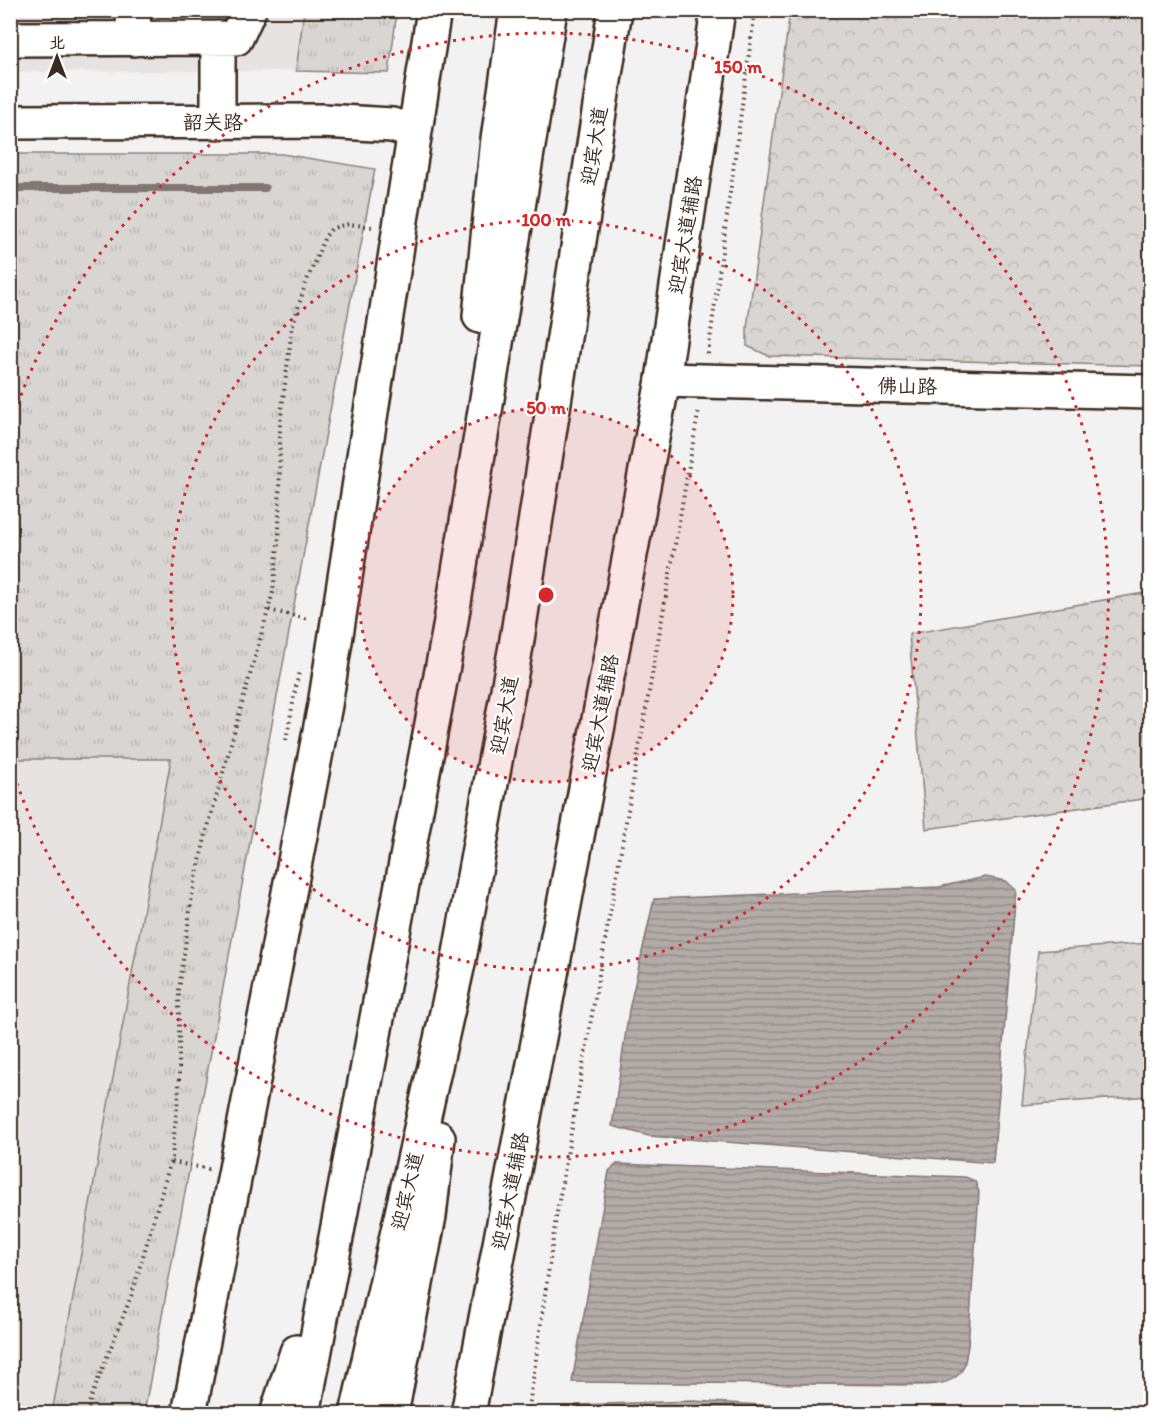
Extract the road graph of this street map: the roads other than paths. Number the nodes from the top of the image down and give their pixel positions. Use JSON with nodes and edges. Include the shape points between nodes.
{"nodes":[{"id":1,"x":249,"y":10,"type":"edge"},
{"id":2,"x":434,"y":10,"type":"edge"},
{"id":3,"x":516,"y":10,"type":"edge"},
{"id":4,"x":550,"y":10,"type":"edge"},
{"id":5,"x":615,"y":10,"type":"edge"},
{"id":6,"x":639,"y":10,"type":"edge"},
{"id":7,"x":718,"y":10,"type":"edge"},
{"id":8,"x":134,"y":25,"type":"edge"},
{"id":9,"x":218,"y":38,"type":"junction"},
{"id":10,"x":10,"y":39,"type":"edge"},
{"id":11,"x":10,"y":122,"type":"edge"},
{"id":12,"x":218,"y":122,"type":"junction"},
{"id":13,"x":414,"y":132,"type":"junction"},
{"id":14,"x":663,"y":380,"type":"junction"},
{"id":15,"x":1150,"y":392,"type":"edge"},
{"id":16,"x":449,"y":633,"type":"junction"},
{"id":17,"x":516,"y":646,"type":"junction"},
{"id":18,"x":459,"y":959,"type":"junction"},
{"id":19,"x":344,"y":1198,"type":"junction"},
{"id":20,"x":189,"y":1413,"type":"edge"},
{"id":21,"x":278,"y":1413,"type":"edge"},
{"id":22,"x":303,"y":1413,"type":"edge"},
{"id":23,"x":357,"y":1413,"type":"edge"},
{"id":24,"x":391,"y":1413,"type":"edge"},
{"id":25,"x":468,"y":1413,"type":"edge"}],
"edges":[{"from":1,"to":9,"type":"main road","via":[[236,38]]},
{"from":2,"to":13,"type":"main road"},
{"from":3,"to":16,"type":"main road","via":[[498,139]]},
{"from":4,"to":16,"type":"main road"},
{"from":5,"to":17,"type":"main road","name":"迎宾大道"},
{"from":6,"to":17,"type":"main road"},
{"from":7,"to":14,"type":"main road","name":"迎宾大道辅路"},
{"from":8,"to":9,"type":"main road"},
{"from":8,"to":10,"type":"main road"},
{"from":9,"to":12,"type":"main road"},
{"from":11,"to":12,"type":"main road","name":"韶关路"},
{"from":12,"to":13,"type":"main road","name":"韶关路","via":[[323,121],[392,125]]},
{"from":13,"to":20,"type":"main road","via":[[325,705]]},
{"from":14,"to":15,"type":"main road","name":"佛山路"},
{"from":14,"to":25,"type":"main road","name":"迎宾大道辅路"},
{"from":16,"to":19,"type":"main road"},
{"from":17,"to":18,"type":"main road","name":"迎宾大道"},
{"from":18,"to":23,"type":"main road","name":"迎宾大道"},
{"from":18,"to":24,"type":"main road","via":[[429,1216]]},
{"from":19,"to":21,"type":"main road"},
{"from":19,"to":22,"type":"main road"}]}
